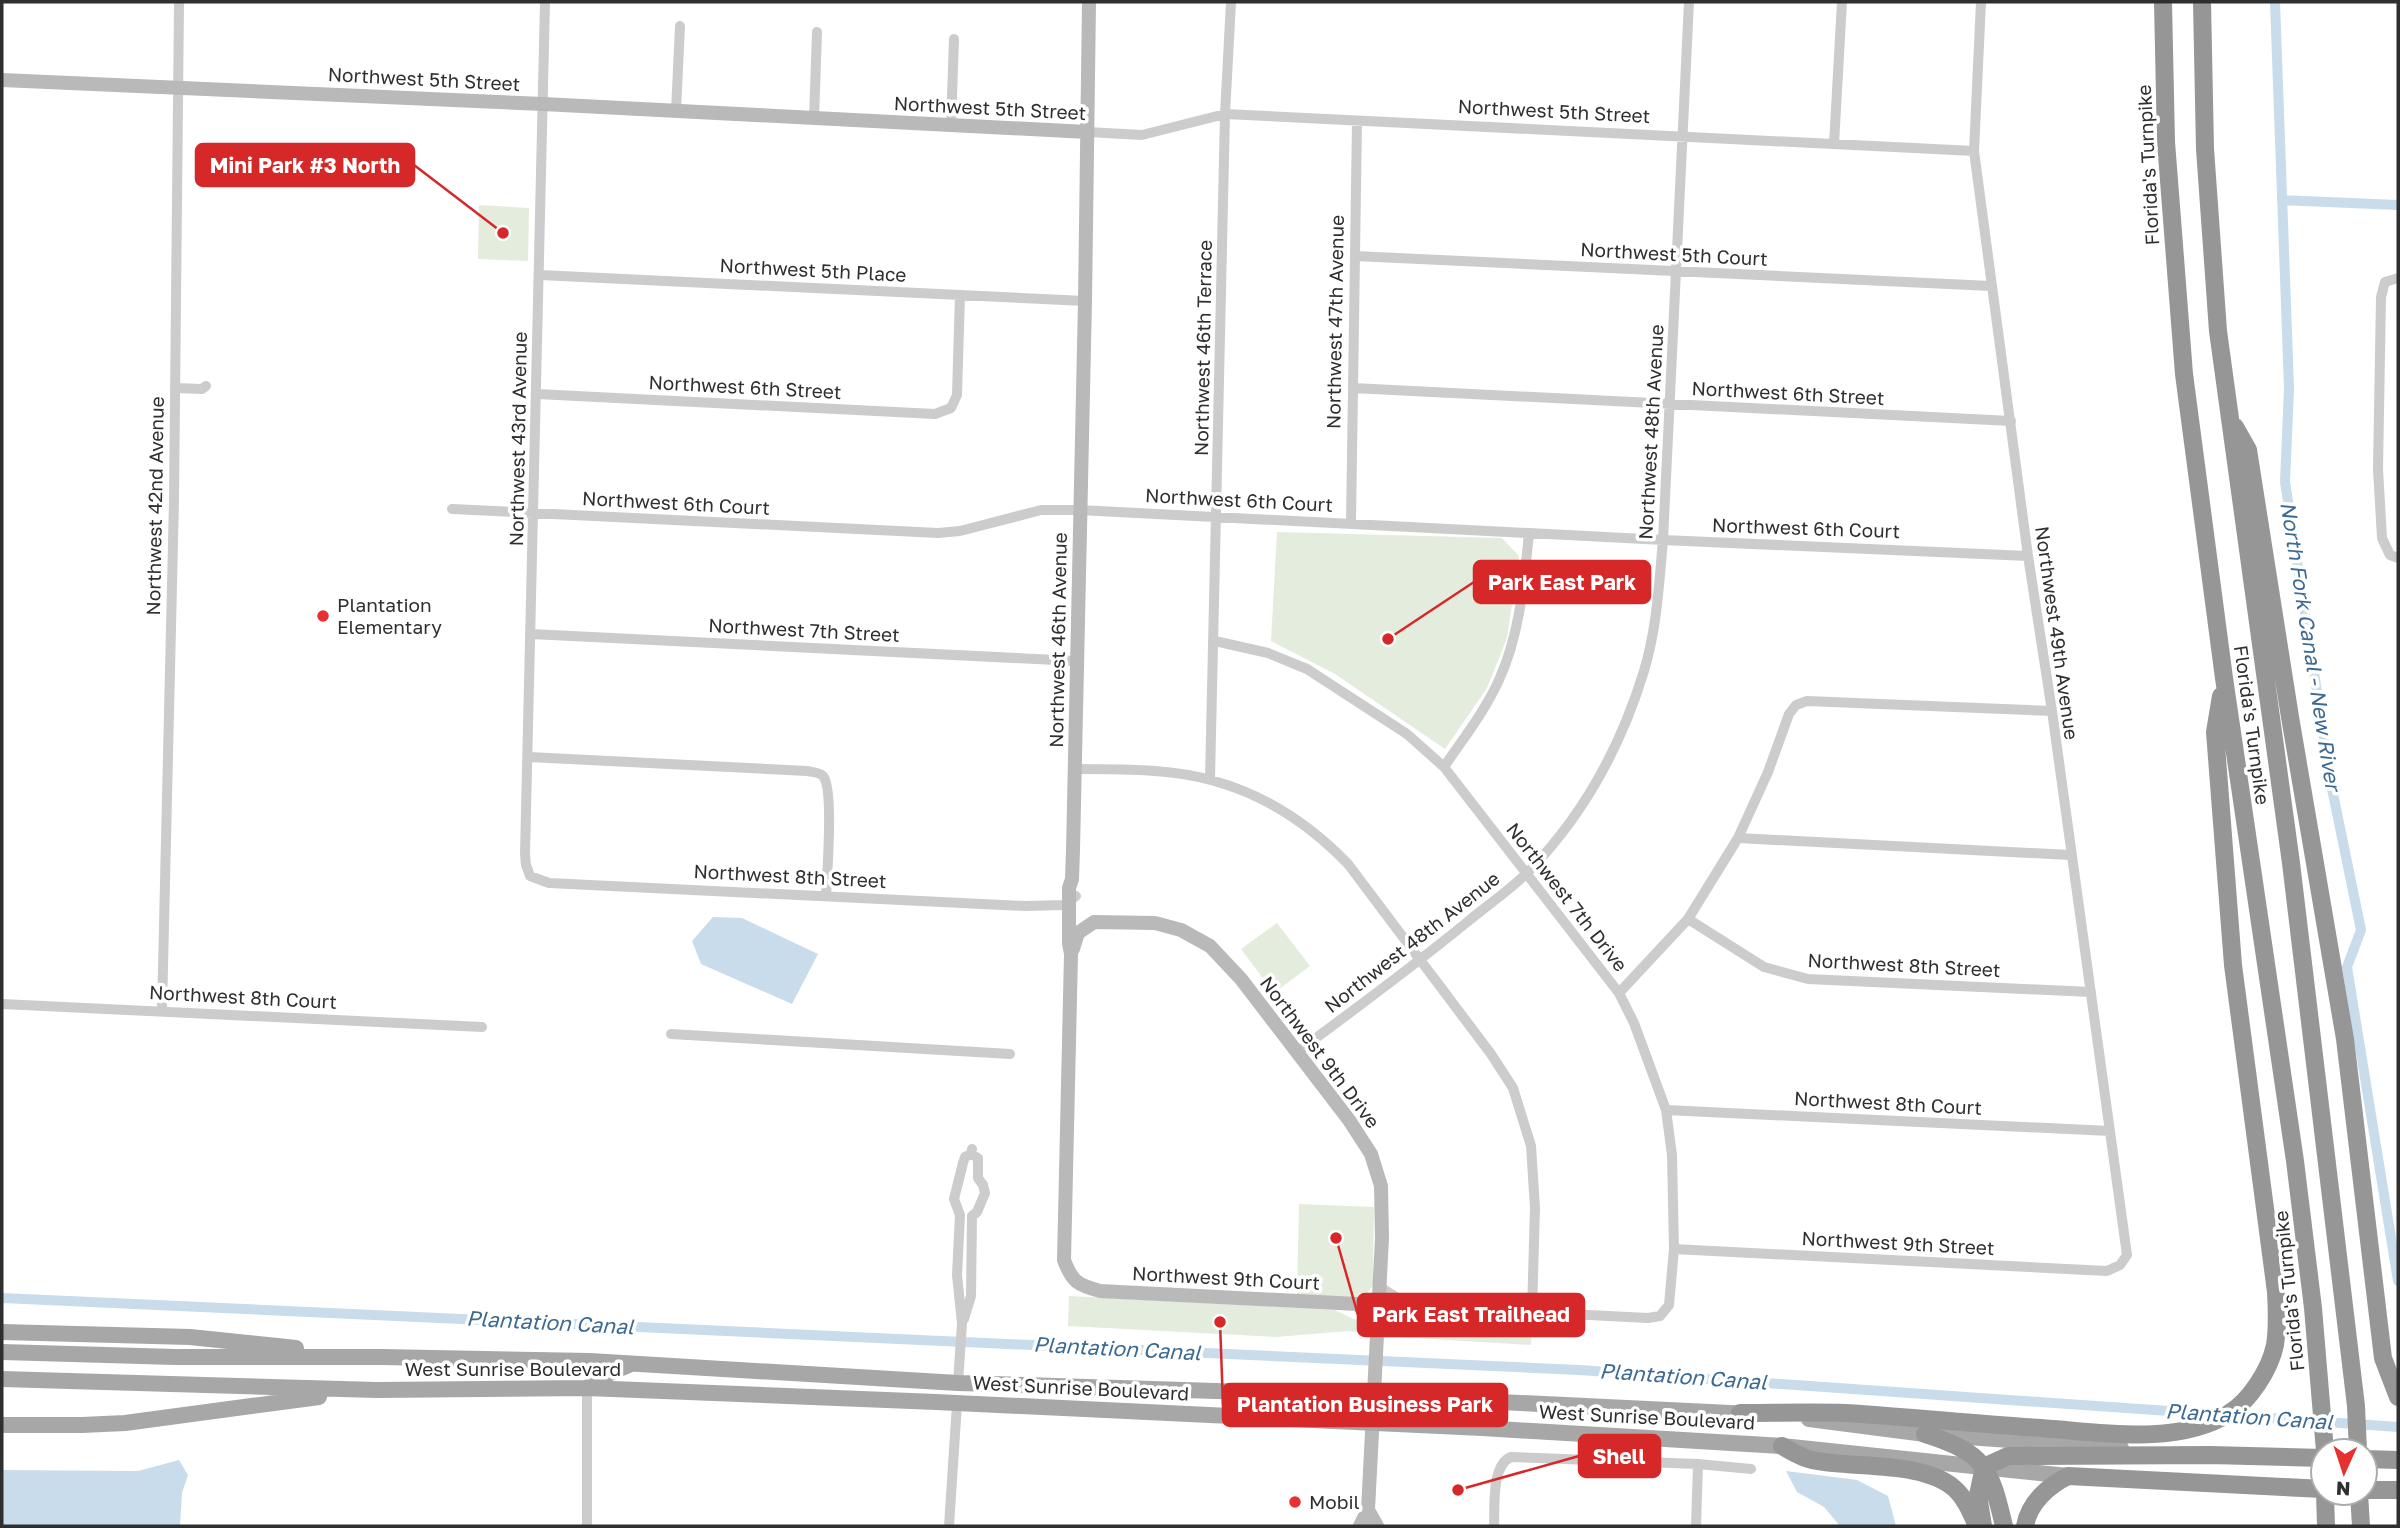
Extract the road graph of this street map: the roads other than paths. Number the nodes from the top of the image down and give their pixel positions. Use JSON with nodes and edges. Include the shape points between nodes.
{"nodes":[{"id":1,"x":179,"y":2,"type":"edge"},
{"id":2,"x":545,"y":2,"type":"edge"},
{"id":3,"x":1089,"y":2,"type":"edge"},
{"id":4,"x":1231,"y":2,"type":"edge"},
{"id":5,"x":1689,"y":2,"type":"edge"},
{"id":6,"x":1842,"y":2,"type":"edge"},
{"id":7,"x":1981,"y":2,"type":"edge"},
{"id":8,"x":2163,"y":2,"type":"edge"},
{"id":9,"x":2202,"y":2,"type":"edge"},
{"id":10,"x":680,"y":26,"type":"dead end"},
{"id":11,"x":817,"y":32,"type":"dead end"},
{"id":12,"x":954,"y":39,"type":"dead end"},
{"id":13,"x":2,"y":80,"type":"edge"},
{"id":14,"x":178,"y":87,"type":"junction"},
{"id":15,"x":543,"y":104,"type":"junction"},
{"id":16,"x":676,"y":111,"type":"junction"},
{"id":17,"x":1225,"y":114,"type":"junction"},
{"id":18,"x":814,"y":119,"type":"junction"},
{"id":19,"x":1357,"y":121,"type":"junction"},
{"id":20,"x":951,"y":125,"type":"junction"},
{"id":21,"x":1087,"y":132,"type":"junction"},
{"id":22,"x":1683,"y":137,"type":"junction"},
{"id":23,"x":1834,"y":144,"type":"junction"},
{"id":24,"x":1974,"y":151,"type":"junction"},
{"id":25,"x":1355,"y":256,"type":"junction"},
{"id":26,"x":1676,"y":271,"type":"junction"},
{"id":27,"x":540,"y":275,"type":"junction"},
{"id":28,"x":2398,"y":278,"type":"edge"},
{"id":29,"x":1992,"y":286,"type":"junction"},
{"id":30,"x":960,"y":295,"type":"junction"},
{"id":31,"x":1085,"y":300,"type":"junction"},
{"id":32,"x":206,"y":386,"type":"dead end"},
{"id":33,"x":175,"y":388,"type":"junction"},
{"id":34,"x":1353,"y":388,"type":"junction"},
{"id":35,"x":537,"y":394,"type":"junction"},
{"id":36,"x":1670,"y":404,"type":"junction"},
{"id":37,"x":2230,"y":418,"type":"junction"},
{"id":38,"x":2011,"y":421,"type":"junction"},
{"id":39,"x":452,"y":509,"type":"dead end"},
{"id":40,"x":1079,"y":509,"type":"junction"},
{"id":41,"x":534,"y":513,"type":"junction"},
{"id":42,"x":1217,"y":517,"type":"junction"},
{"id":43,"x":1351,"y":523,"type":"junction"},
{"id":44,"x":1529,"y":533,"type":"junction"},
{"id":45,"x":1663,"y":540,"type":"junction"},
{"id":46,"x":2028,"y":556,"type":"junction"},
{"id":47,"x":2394,"y":556,"type":"edge"},
{"id":48,"x":531,"y":634,"type":"junction"},
{"id":49,"x":1215,"y":640,"type":"junction"},
{"id":50,"x":1076,"y":661,"type":"junction"},
{"id":51,"x":2224,"y":678,"type":"junction"},
{"id":52,"x":2052,"y":711,"type":"junction"},
{"id":53,"x":529,"y":757,"type":"junction"},
{"id":54,"x":1444,"y":767,"type":"junction"},
{"id":55,"x":1074,"y":769,"type":"junction"},
{"id":56,"x":1210,"y":779,"type":"junction"},
{"id":57,"x":1738,"y":838,"type":"junction"},
{"id":58,"x":2070,"y":855,"type":"junction"},
{"id":59,"x":1527,"y":873,"type":"junction"},
{"id":60,"x":530,"y":876,"type":"joint"},
{"id":61,"x":826,"y":895,"type":"junction"},
{"id":62,"x":1073,"y":899,"type":"junction"},
{"id":63,"x":1048,"y":905,"type":"junction"},
{"id":64,"x":1688,"y":919,"type":"junction"},
{"id":65,"x":1094,"y":922,"type":"junction"},
{"id":66,"x":1069,"y":925,"type":"junction"},
{"id":67,"x":1072,"y":954,"type":"junction"},
{"id":68,"x":1420,"y":960,"type":"junction"},
{"id":69,"x":2091,"y":992,"type":"junction"},
{"id":70,"x":1619,"y":993,"type":"junction"},
{"id":71,"x":2,"y":1004,"type":"edge"},
{"id":72,"x":162,"y":1010,"type":"junction"},
{"id":73,"x":482,"y":1027,"type":"dead end"},
{"id":74,"x":671,"y":1034,"type":"dead end"},
{"id":75,"x":1297,"y":1052,"type":"junction"},
{"id":76,"x":1010,"y":1054,"type":"dead end"},
{"id":77,"x":1666,"y":1110,"type":"junction"},
{"id":78,"x":2109,"y":1131,"type":"junction"},
{"id":79,"x":960,"y":1177,"type":"junction"},
{"id":80,"x":978,"y":1178,"type":"junction"},
{"id":81,"x":1674,"y":1249,"type":"junction"},
{"id":82,"x":2120,"y":1265,"type":"joint"},
{"id":83,"x":1380,"y":1287,"type":"junction"},
{"id":84,"x":1357,"y":1304,"type":"junction"},
{"id":85,"x":1410,"y":1306,"type":"junction"},
{"id":86,"x":1532,"y":1312,"type":"junction"},
{"id":87,"x":962,"y":1323,"type":"junction"},
{"id":88,"x":1378,"y":1328,"type":"junction"},
{"id":89,"x":2,"y":1332,"type":"edge"},
{"id":90,"x":2,"y":1352,"type":"edge"},
{"id":91,"x":382,"y":1357,"type":"junction"},
{"id":92,"x":631,"y":1364,"type":"junction"},
{"id":93,"x":2,"y":1379,"type":"edge"},
{"id":94,"x":958,"y":1383,"type":"junction"},
{"id":95,"x":988,"y":1384,"type":"junction"},
{"id":96,"x":587,"y":1388,"type":"junction"},
{"id":97,"x":377,"y":1390,"type":"junction"},
{"id":98,"x":2396,"y":1393,"type":"edge"},
{"id":99,"x":1375,"y":1396,"type":"junction"},
{"id":100,"x":936,"y":1402,"type":"junction"},
{"id":101,"x":957,"y":1404,"type":"junction"},
{"id":102,"x":1740,"y":1413,"type":"junction"},
{"id":103,"x":2,"y":1424,"type":"edge"},
{"id":104,"x":1372,"y":1424,"type":"junction"},
{"id":105,"x":1925,"y":1434,"type":"junction"},
{"id":106,"x":2323,"y":1437,"type":"edge"},
{"id":107,"x":2359,"y":1437,"type":"edge"},
{"id":108,"x":1782,"y":1446,"type":"junction"},
{"id":109,"x":2309,"y":1454,"type":"edge"},
{"id":110,"x":2210,"y":1455,"type":"junction"},
{"id":111,"x":1698,"y":1464,"type":"junction"},
{"id":112,"x":1983,"y":1467,"type":"junction"},
{"id":113,"x":1751,"y":1469,"type":"dead end"},
{"id":114,"x":2068,"y":1476,"type":"junction"},
{"id":115,"x":2309,"y":1490,"type":"edge"},
{"id":116,"x":2325,"y":1507,"type":"edge"},
{"id":117,"x":2360,"y":1507,"type":"edge"},
{"id":118,"x":1368,"y":1510,"type":"junction"},
{"id":119,"x":587,"y":1526,"type":"edge"},
{"id":120,"x":949,"y":1526,"type":"edge"},
{"id":121,"x":1360,"y":1526,"type":"edge"},
{"id":122,"x":1377,"y":1526,"type":"edge"},
{"id":123,"x":1494,"y":1526,"type":"edge"},
{"id":124,"x":1696,"y":1526,"type":"edge"},
{"id":125,"x":1978,"y":1526,"type":"edge"},
{"id":126,"x":1983,"y":1526,"type":"edge"},
{"id":127,"x":2004,"y":1526,"type":"edge"},
{"id":128,"x":2025,"y":1526,"type":"edge"},
{"id":129,"x":2326,"y":1526,"type":"edge"},
{"id":130,"x":2361,"y":1526,"type":"edge"}],
"edges":[{"from":1,"to":14,"type":"street","name":"Northwest 42nd Avenue"},
{"from":2,"to":15,"type":"street","name":"Northwest 43rd Avenue"},
{"from":3,"to":21,"type":"street","name":"Northwest 46th Avenue"},
{"from":4,"to":17,"type":"street","name":"Northwest 46th Terrace"},
{"from":5,"to":22,"type":"street","name":"Northwest 48th Avenue"},
{"from":6,"to":23,"type":"street"},
{"from":7,"to":24,"type":"street","name":"Northwest 49th Avenue"},
{"from":8,"to":51,"type":"highway","name":"Florida's Turnpike","via":[[2166,142],[2183,361]]},
{"from":9,"to":37,"type":"highway","name":"Florida's Turnpike","via":[[2205,149],[2218,331]]},
{"from":10,"to":16,"type":"street"},
{"from":11,"to":18,"type":"street"},
{"from":12,"to":20,"type":"street"},
{"from":13,"to":14,"type":"street","name":"Northwest 5th Street"},
{"from":14,"to":15,"type":"street","name":"Northwest 5th Street"},
{"from":14,"to":33,"type":"street","name":"Northwest 42nd Avenue"},
{"from":15,"to":16,"type":"street","name":"Northwest 5th Street"},
{"from":15,"to":27,"type":"street","name":"Northwest 43rd Avenue"},
{"from":16,"to":18,"type":"street","name":"Northwest 5th Street"},
{"from":17,"to":19,"type":"street","name":"Northwest 5th Street"},
{"from":17,"to":21,"type":"street","name":"Northwest 5th Street","via":[[1142,135]]},
{"from":17,"to":42,"type":"street","name":"Northwest 46th Terrace"},
{"from":18,"to":20,"type":"street","name":"Northwest 5th Street"},
{"from":19,"to":22,"type":"street","name":"Northwest 5th Street"},
{"from":19,"to":25,"type":"street","name":"Northwest 47th Avenue"},
{"from":20,"to":21,"type":"street","name":"Northwest 5th Street"},
{"from":21,"to":31,"type":"street","name":"Northwest 46th Avenue"},
{"from":22,"to":23,"type":"street","name":"Northwest 5th Street"},
{"from":22,"to":26,"type":"street","name":"Northwest 48th Avenue"},
{"from":23,"to":24,"type":"street","name":"Northwest 5th Street"},
{"from":24,"to":29,"type":"street","name":"Northwest 49th Avenue"},
{"from":25,"to":26,"type":"street","name":"Northwest 5th Court"},
{"from":25,"to":34,"type":"street","name":"Northwest 47th Avenue"},
{"from":26,"to":29,"type":"street","name":"Northwest 5th Court"},
{"from":26,"to":36,"type":"street","name":"Northwest 48th Avenue"},
{"from":27,"to":30,"type":"street","name":"Northwest 5th Place"},
{"from":27,"to":35,"type":"street","name":"Northwest 43rd Avenue"},
{"from":28,"to":47,"type":"street","via":[[2385,282],[2381,297],[2378,469],[2382,538]]},
{"from":29,"to":38,"type":"street","name":"Northwest 49th Avenue"},
{"from":30,"to":31,"type":"street","name":"Northwest 5th Place"},
{"from":30,"to":35,"type":"street","name":"Northwest 6th Street","via":[[957,395],[951,408],[936,414]]},
{"from":31,"to":40,"type":"street","name":"Northwest 46th Avenue"},
{"from":32,"to":33,"type":"street"},
{"from":33,"to":72,"type":"street","name":"Northwest 42nd Avenue"},
{"from":34,"to":36,"type":"street","name":"Northwest 6th Street"},
{"from":34,"to":43,"type":"street","name":"Northwest 47th Avenue"},
{"from":35,"to":41,"type":"street","name":"Northwest 43rd Avenue"},
{"from":36,"to":38,"type":"street","name":"Northwest 6th Street"},
{"from":36,"to":45,"type":"street","name":"Northwest 48th Avenue"},
{"from":37,"to":98,"type":"highway","via":[[2248,450],[2345,1039],[2382,1358]]},
{"from":37,"to":107,"type":"highway","name":"Florida's Turnpike","via":[[2291,863]]},
{"from":38,"to":46,"type":"street","name":"Northwest 49th Avenue"},
{"from":39,"to":41,"type":"street","name":"Northwest 6th Court"},
{"from":40,"to":41,"type":"street","name":"Northwest 6th Court","via":[[1041,510],[938,534]]},
{"from":40,"to":42,"type":"street","name":"Northwest 6th Court"},
{"from":40,"to":50,"type":"street","name":"Northwest 46th Avenue"},
{"from":41,"to":48,"type":"street","name":"Northwest 43rd Avenue"},
{"from":42,"to":43,"type":"street","name":"Northwest 6th Court"},
{"from":42,"to":49,"type":"street","name":"Northwest 46th Terrace"},
{"from":43,"to":44,"type":"street","name":"Northwest 6th Court"},
{"from":44,"to":45,"type":"street","name":"Northwest 6th Court"},
{"from":44,"to":54,"type":"street","via":[[1515,634],[1499,680]]},
{"from":45,"to":46,"type":"street","name":"Northwest 6th Court"},
{"from":45,"to":59,"type":"street","name":"Northwest 48th Avenue","via":[[1655,625],[1630,709],[1596,784]]},
{"from":46,"to":52,"type":"street","name":"Northwest 49th Avenue"},
{"from":48,"to":50,"type":"street","name":"Northwest 7th Street"},
{"from":48,"to":53,"type":"street","name":"Northwest 43rd Avenue"},
{"from":49,"to":54,"type":"street","name":"Northwest 7th Drive","via":[[1268,653],[1307,669],[1407,734]]},
{"from":49,"to":56,"type":"street","name":"Northwest 46th Terrace"},
{"from":50,"to":55,"type":"street","name":"Northwest 46th Avenue"},
{"from":51,"to":102,"type":"highway","via":[[2215,732],[2222,838],[2276,1292],[2274,1348],[2261,1376],[2230,1413],[2206,1425],[2164,1433],[1845,1413]]},
{"from":51,"to":106,"type":"highway","name":"Florida's Turnpike","via":[[2295,1161]]},
{"from":52,"to":57,"type":"street","via":[[1807,701],[1796,705]]},
{"from":52,"to":58,"type":"street","name":"Northwest 49th Avenue"},
{"from":53,"to":60,"type":"street","name":"Northwest 43rd Avenue","via":[[526,865]]},
{"from":53,"to":61,"type":"street","via":[[807,771],[823,776],[829,794]]},
{"from":54,"to":59,"type":"street","name":"Northwest 7th Drive"},
{"from":55,"to":56,"type":"street","via":[[1155,771]]},
{"from":55,"to":62,"type":"street","name":"Northwest 46th Avenue"},
{"from":56,"to":68,"type":"street","via":[[1287,812],[1322,838],[1348,864]]},
{"from":57,"to":58,"type":"street"},
{"from":57,"to":64,"type":"street"},
{"from":58,"to":69,"type":"street","name":"Northwest 49th Avenue"},
{"from":59,"to":68,"type":"street","name":"Northwest 48th Avenue"},
{"from":59,"to":70,"type":"street","name":"Northwest 7th Drive"},
{"from":60,"to":61,"type":"street","name":"Northwest 8th Street","via":[[549,883]]},
{"from":61,"to":63,"type":"street","name":"Northwest 8th Street"},
{"from":62,"to":63,"type":"street","name":"Northwest 8th Street","via":[[1064,905]]},
{"from":62,"to":65,"type":"street","via":[[1080,912]]},
{"from":62,"to":66,"type":"street"},
{"from":63,"to":66,"type":"street","via":[[1062,911]]},
{"from":64,"to":69,"type":"street","name":"Northwest 8th Street","via":[[1763,967],[1808,979]]},
{"from":64,"to":70,"type":"street"},
{"from":65,"to":67,"type":"street","via":[[1078,933]]},
{"from":65,"to":75,"type":"street","name":"Northwest 9th Drive","via":[[1155,923],[1181,930],[1210,946]]},
{"from":66,"to":67,"type":"street"},
{"from":67,"to":84,"type":"street","name":"Northwest 9th Court","via":[[1064,1260],[1070,1277],[1100,1291]]},
{"from":68,"to":75,"type":"street","name":"Northwest 48th Avenue"},
{"from":68,"to":86,"type":"street","via":[[1513,1088],[1531,1146],[1535,1208]]},
{"from":69,"to":78,"type":"street","name":"Northwest 49th Avenue"},
{"from":70,"to":77,"type":"street","name":"Northwest 7th Drive"},
{"from":71,"to":72,"type":"street","name":"Northwest 8th Court"},
{"from":72,"to":73,"type":"street","name":"Northwest 8th Court"},
{"from":74,"to":76,"type":"street"},
{"from":75,"to":83,"type":"street","name":"Northwest 9th Drive","via":[[1371,1154],[1381,1186]]},
{"from":77,"to":78,"type":"street","name":"Northwest 8th Court"},
{"from":77,"to":81,"type":"street","name":"Northwest 7th Drive"},
{"from":78,"to":82,"type":"street","name":"Northwest 49th Avenue","via":[[2127,1255]]},
{"from":79,"to":80,"type":"street"},
{"from":79,"to":80,"type":"street","via":[[965,1157],[972,1151],[978,1158]]},
{"from":79,"to":87,"type":"street","via":[[954,1199],[960,1215],[957,1275]]},
{"from":80,"to":87,"type":"street","via":[[985,1193],[972,1216],[971,1296]]},
{"from":81,"to":82,"type":"street","name":"Northwest 9th Street","via":[[2107,1271]]},
{"from":81,"to":86,"type":"street","name":"Northwest 7th Drive","via":[[1669,1305],[1661,1316]]},
{"from":83,"to":84,"type":"street"},
{"from":83,"to":85,"type":"street"},
{"from":83,"to":88,"type":"street","name":"Northwest 9th Drive"},
{"from":84,"to":88,"type":"street"},
{"from":85,"to":86,"type":"street"},
{"from":85,"to":88,"type":"street"},
{"from":87,"to":94,"type":"street"},
{"from":88,"to":99,"type":"street","name":"Northwest 9th Drive"},
{"from":89,"to":91,"type":"main road","via":[[190,1337]]},
{"from":90,"to":91,"type":"main road","name":"West Sunrise Boulevard"},
{"from":91,"to":92,"type":"main road","name":"West Sunrise Boulevard"},
{"from":92,"to":94,"type":"main road","name":"West Sunrise Boulevard"},
{"from":92,"to":96,"type":"main road"},
{"from":93,"to":97,"type":"main road","name":"West Sunrise Boulevard"},
{"from":94,"to":95,"type":"main road","name":"West Sunrise Boulevard"},
{"from":94,"to":100,"type":"main road","via":[[953,1394]]},
{"from":95,"to":99,"type":"main road","name":"West Sunrise Boulevard"},
{"from":95,"to":101,"type":"main road"},
{"from":96,"to":97,"type":"main road","name":"West Sunrise Boulevard"},
{"from":96,"to":100,"type":"main road","name":"West Sunrise Boulevard"},
{"from":96,"to":119,"type":"street"},
{"from":97,"to":103,"type":"main road","via":[[125,1423]]},
{"from":99,"to":102,"type":"main road","name":"West Sunrise Boulevard"},
{"from":99,"to":104,"type":"street"},
{"from":100,"to":101,"type":"main road","name":"West Sunrise Boulevard"},
{"from":101,"to":104,"type":"main road","name":"West Sunrise Boulevard"},
{"from":101,"to":120,"type":"street"},
{"from":102,"to":105,"type":"main road","name":"West Sunrise Boulevard"},
{"from":104,"to":108,"type":"main road","name":"West Sunrise Boulevard"},
{"from":104,"to":118,"type":"street"},
{"from":105,"to":110,"type":"main road","name":"West Sunrise Boulevard"},
{"from":105,"to":112,"type":"highway","via":[[1968,1451]]},
{"from":108,"to":112,"type":"main road","name":"West Sunrise Boulevard"},
{"from":108,"to":125,"type":"highway","via":[[1810,1460],[1913,1471],[1941,1479],[1955,1489]]},
{"from":109,"to":110,"type":"highway","name":"West Sunrise Boulevard"},
{"from":110,"to":112,"type":"highway","via":[[2008,1457]]},
{"from":111,"to":113,"type":"street"},
{"from":111,"to":123,"type":"street","via":[[1511,1457],[1497,1469]]},
{"from":111,"to":124,"type":"street"},
{"from":112,"to":114,"type":"main road","name":"West Sunrise Boulevard"},
{"from":112,"to":126,"type":"highway","via":[[1978,1495]]},
{"from":112,"to":127,"type":"highway","via":[[1995,1490]]},
{"from":114,"to":115,"type":"highway","name":"West Sunrise Boulevard"},
{"from":114,"to":128,"type":"highway","via":[[2041,1496]]},
{"from":116,"to":129,"type":"highway"},
{"from":117,"to":130,"type":"highway"},
{"from":118,"to":121,"type":"street"},
{"from":118,"to":122,"type":"street"}]}
